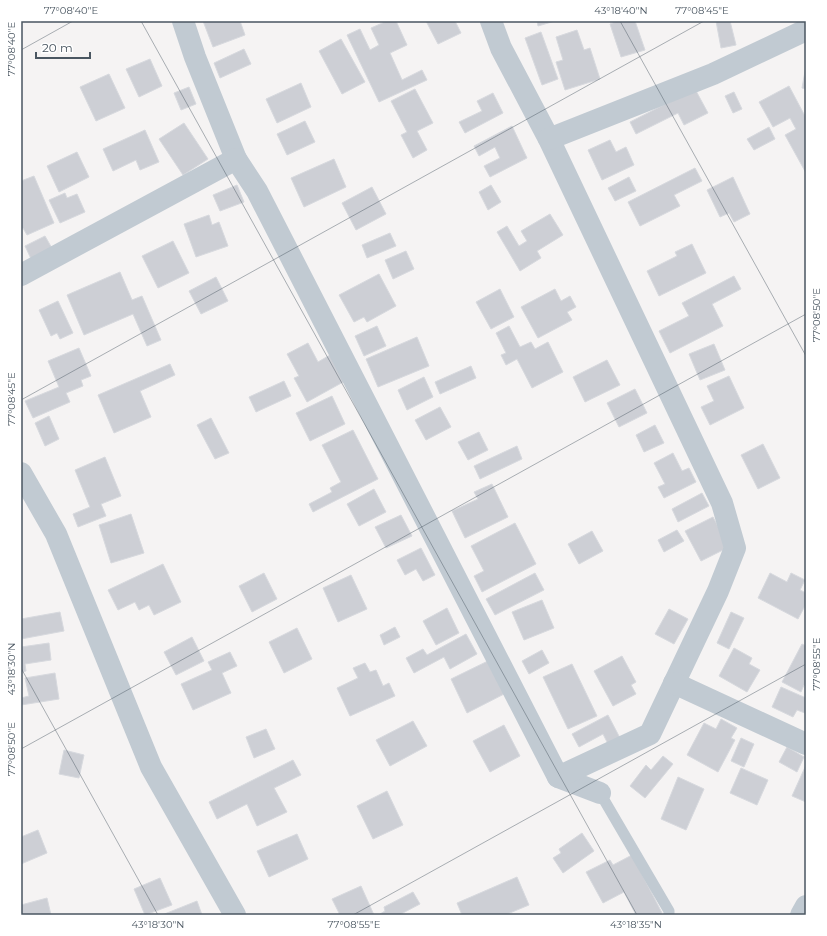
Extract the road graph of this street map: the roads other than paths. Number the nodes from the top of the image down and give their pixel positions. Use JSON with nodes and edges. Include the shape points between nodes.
{"nodes":[{"id":1,"x":183,"y":21,"type":"edge"},
{"id":2,"x":491,"y":21,"type":"edge"},
{"id":3,"x":806,"y":30,"type":"edge"},
{"id":4,"x":548,"y":139,"type":"junction"},
{"id":5,"x":236,"y":159,"type":"junction"},
{"id":6,"x":21,"y":275,"type":"edge"},
{"id":7,"x":21,"y":473,"type":"edge"},
{"id":8,"x":674,"y":683,"type":"junction"},
{"id":9,"x":806,"y":744,"type":"edge"},
{"id":10,"x":558,"y":777,"type":"junction"},
{"id":11,"x":600,"y":793,"type":"joint"},
{"id":12,"x":806,"y":906,"type":"edge"},
{"id":13,"x":235,"y":915,"type":"edge"},
{"id":14,"x":669,"y":915,"type":"edge"},
{"id":15,"x":801,"y":915,"type":"edge"}],
"edges":[{"from":1,"to":5,"type":"street"},
{"from":2,"to":4,"type":"street","via":[[501,48]]},
{"from":3,"to":4,"type":"street","via":[[713,74]]},
{"from":4,"to":8,"type":"street","via":[[722,503],[735,548],[718,591]]},
{"from":5,"to":6,"type":"street"},
{"from":5,"to":10,"type":"street","via":[[257,191]]},
{"from":7,"to":13,"type":"street","via":[[56,534],[152,767]]},
{"from":8,"to":9,"type":"street"},
{"from":8,"to":10,"type":"street","via":[[650,734]]},
{"from":10,"to":11,"type":"street"},
{"from":11,"to":14,"type":"lane"},
{"from":12,"to":15,"type":"street"}]}
